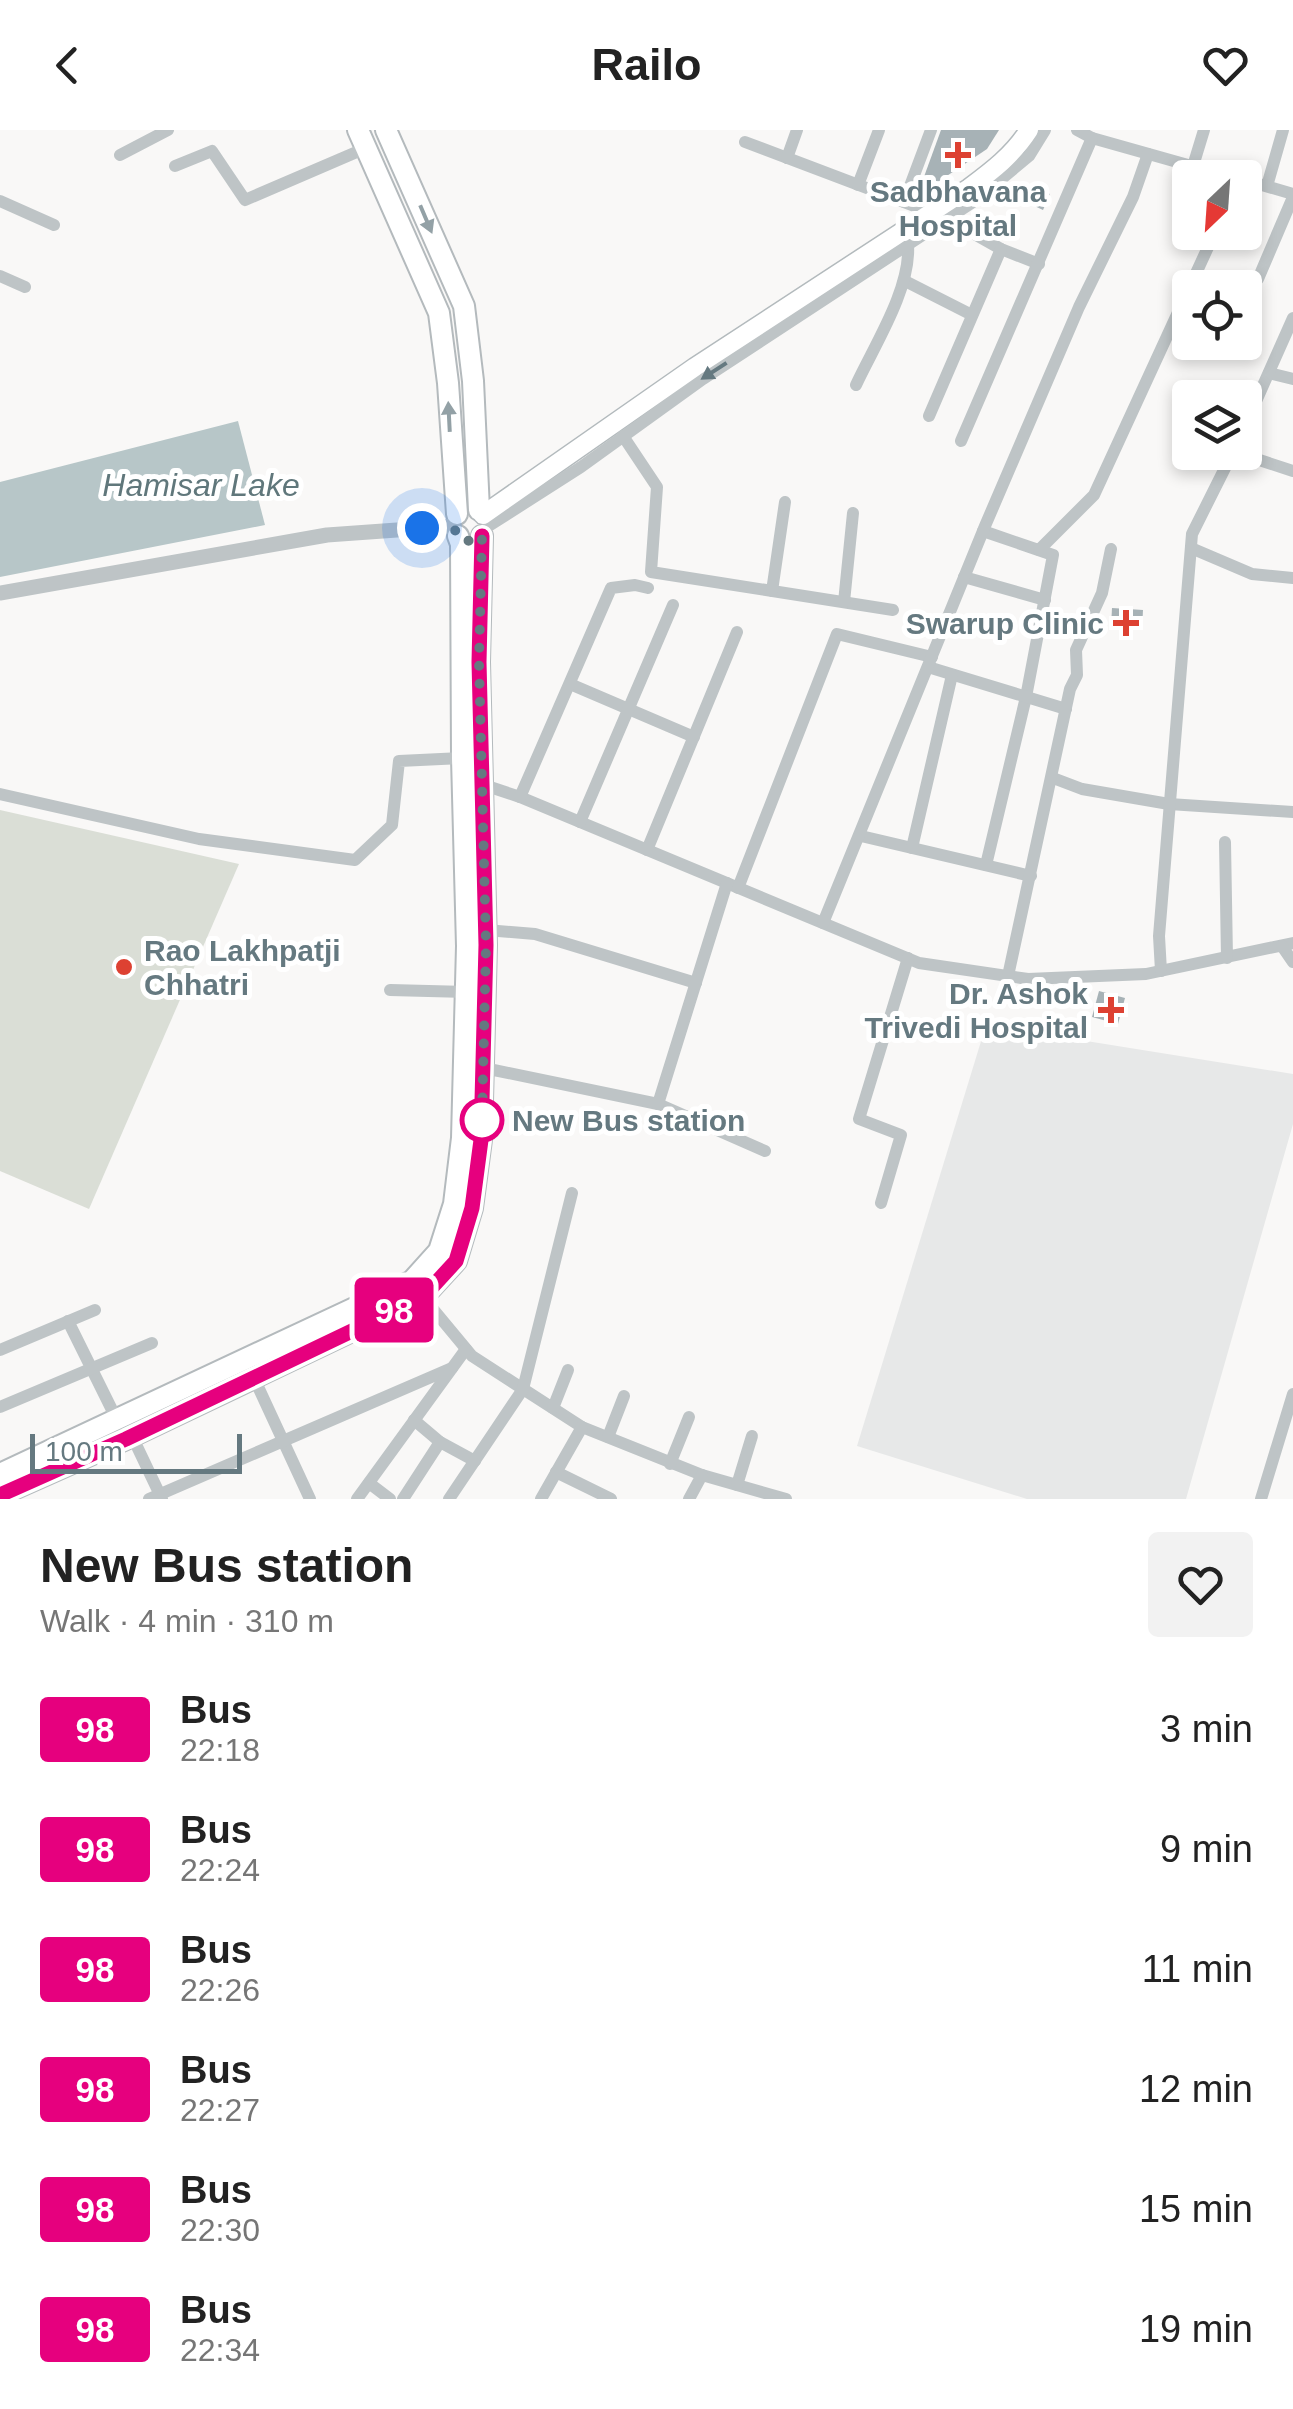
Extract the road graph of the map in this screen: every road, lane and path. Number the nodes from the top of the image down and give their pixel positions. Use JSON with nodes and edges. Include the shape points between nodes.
{"nodes":[{"id":1,"x":168,"y":130,"type":"edge"},
{"id":2,"x":386,"y":130,"type":"edge"},
{"id":3,"x":797,"y":130,"type":"edge"},
{"id":4,"x":879,"y":130,"type":"edge"},
{"id":5,"x":931,"y":130,"type":"edge"},
{"id":6,"x":1029,"y":130,"type":"edge"},
{"id":7,"x":1045,"y":130,"type":"edge"},
{"id":8,"x":1077,"y":130,"type":"edge"},
{"id":9,"x":1204,"y":130,"type":"edge"},
{"id":10,"x":1283,"y":130,"type":"edge"},
{"id":11,"x":1092,"y":138,"type":"junction"},
{"id":12,"x":362,"y":139,"type":"edge"},
{"id":13,"x":744,"y":142,"type":"dead end"},
{"id":14,"x":120,"y":154,"type":"dead end"},
{"id":15,"x":1148,"y":154,"type":"junction"},
{"id":16,"x":787,"y":158,"type":"junction"},
{"id":17,"x":1172,"y":160,"type":"edge"},
{"id":18,"x":1195,"y":160,"type":"edge"},
{"id":19,"x":175,"y":166,"type":"dead end"},
{"id":20,"x":858,"y":184,"type":"junction"},
{"id":21,"x":1262,"y":185,"type":"edge"},
{"id":22,"x":1267,"y":186,"type":"junction"},
{"id":23,"x":1293,"y":196,"type":"edge"},
{"id":24,"x":0,"y":201,"type":"edge"},
{"id":25,"x":904,"y":202,"type":"junction"},
{"id":26,"x":938,"y":215,"type":"junction"},
{"id":27,"x":54,"y":225,"type":"dead end"},
{"id":28,"x":908,"y":245,"type":"junction"},
{"id":29,"x":1001,"y":250,"type":"junction"},
{"id":30,"x":1207,"y":250,"type":"edge"},
{"id":31,"x":1039,"y":264,"type":"junction"},
{"id":32,"x":1261,"y":270,"type":"edge"},
{"id":33,"x":0,"y":276,"type":"edge"},
{"id":34,"x":904,"y":281,"type":"junction"},
{"id":35,"x":24,"y":287,"type":"dead end"},
{"id":36,"x":972,"y":315,"type":"junction"},
{"id":37,"x":1293,"y":318,"type":"edge"},
{"id":38,"x":1269,"y":373,"type":"junction"},
{"id":39,"x":1293,"y":380,"type":"edge"},
{"id":40,"x":856,"y":385,"type":"dead end"},
{"id":41,"x":1262,"y":388,"type":"edge"},
{"id":42,"x":929,"y":416,"type":"dead end"},
{"id":43,"x":623,"y":436,"type":"junction"},
{"id":44,"x":961,"y":441,"type":"dead end"},
{"id":45,"x":1262,"y":461,"type":"edge"},
{"id":46,"x":1225,"y":470,"type":"edge"},
{"id":47,"x":1293,"y":470,"type":"edge"},
{"id":48,"x":785,"y":502,"type":"dead end"},
{"id":49,"x":853,"y":513,"type":"dead end"},
{"id":50,"x":483,"y":522,"type":"junction"},
{"id":51,"x":456,"y":525,"type":"junction"},
{"id":52,"x":983,"y":531,"type":"junction"},
{"id":53,"x":1191,"y":548,"type":"junction"},
{"id":54,"x":1111,"y":549,"type":"dead end"},
{"id":55,"x":1039,"y":550,"type":"junction"},
{"id":56,"x":964,"y":577,"type":"junction"},
{"id":57,"x":1293,"y":578,"type":"edge"},
{"id":58,"x":648,"y":588,"type":"dead end"},
{"id":59,"x":772,"y":591,"type":"junction"},
{"id":60,"x":0,"y":593,"type":"edge"},
{"id":61,"x":1045,"y":600,"type":"junction"},
{"id":62,"x":844,"y":602,"type":"junction"},
{"id":63,"x":673,"y":604,"type":"dead end"},
{"id":64,"x":893,"y":610,"type":"dead end"},
{"id":65,"x":737,"y":632,"type":"dead end"},
{"id":66,"x":930,"y":662,"type":"junction"},
{"id":67,"x":952,"y":674,"type":"junction"},
{"id":68,"x":570,"y":684,"type":"junction"},
{"id":69,"x":1026,"y":697,"type":"junction"},
{"id":70,"x":628,"y":708,"type":"junction"},
{"id":71,"x":1066,"y":709,"type":"junction"},
{"id":72,"x":694,"y":737,"type":"junction"},
{"id":73,"x":462,"y":758,"type":"junction"},
{"id":74,"x":1053,"y":778,"type":"junction"},
{"id":75,"x":481,"y":784,"type":"junction"},
{"id":76,"x":0,"y":794,"type":"edge"},
{"id":77,"x":520,"y":797,"type":"junction"},
{"id":78,"x":1168,"y":804,"type":"junction"},
{"id":79,"x":1293,"y":812,"type":"edge"},
{"id":80,"x":580,"y":822,"type":"junction"},
{"id":81,"x":861,"y":836,"type":"junction"},
{"id":82,"x":1225,"y":842,"type":"dead end"},
{"id":83,"x":912,"y":848,"type":"junction"},
{"id":84,"x":647,"y":850,"type":"junction"},
{"id":85,"x":986,"y":865,"type":"junction"},
{"id":86,"x":1030,"y":876,"type":"junction"},
{"id":87,"x":733,"y":885,"type":"junction"},
{"id":88,"x":823,"y":923,"type":"junction"},
{"id":89,"x":486,"y":930,"type":"junction"},
{"id":90,"x":1287,"y":944,"type":"edge"},
{"id":91,"x":908,"y":958,"type":"junction"},
{"id":92,"x":1227,"y":958,"type":"junction"},
{"id":93,"x":1293,"y":962,"type":"edge"},
{"id":94,"x":1162,"y":971,"type":"junction"},
{"id":95,"x":1008,"y":976,"type":"junction"},
{"id":96,"x":696,"y":982,"type":"junction"},
{"id":97,"x":390,"y":990,"type":"dead end"},
{"id":98,"x":466,"y":992,"type":"junction"},
{"id":99,"x":484,"y":1068,"type":"junction"},
{"id":100,"x":658,"y":1104,"type":"junction"},
{"id":101,"x":765,"y":1151,"type":"dead end"},
{"id":102,"x":572,"y":1193,"type":"dead end"},
{"id":103,"x":881,"y":1203,"type":"dead end"},
{"id":104,"x":423,"y":1297,"type":"junction"},
{"id":105,"x":95,"y":1310,"type":"dead end"},
{"id":106,"x":68,"y":1322,"type":"junction"},
{"id":107,"x":152,"y":1343,"type":"dead end"},
{"id":108,"x":466,"y":1349,"type":"junction"},
{"id":109,"x":0,"y":1350,"type":"edge"},
{"id":110,"x":91,"y":1368,"type":"junction"},
{"id":111,"x":452,"y":1368,"type":"junction"},
{"id":112,"x":568,"y":1370,"type":"dead end"},
{"id":113,"x":254,"y":1378,"type":"junction"},
{"id":114,"x":523,"y":1389,"type":"junction"},
{"id":115,"x":1293,"y":1394,"type":"edge"},
{"id":116,"x":624,"y":1396,"type":"dead end"},
{"id":117,"x":0,"y":1406,"type":"edge"},
{"id":118,"x":553,"y":1408,"type":"junction"},
{"id":119,"x":689,"y":1417,"type":"dead end"},
{"id":120,"x":414,"y":1420,"type":"junction"},
{"id":121,"x":582,"y":1427,"type":"junction"},
{"id":122,"x":125,"y":1429,"type":"junction"},
{"id":123,"x":752,"y":1436,"type":"dead end"},
{"id":124,"x":608,"y":1437,"type":"junction"},
{"id":125,"x":1286,"y":1440,"type":"edge"},
{"id":126,"x":284,"y":1441,"type":"junction"},
{"id":127,"x":440,"y":1442,"type":"junction"},
{"id":128,"x":474,"y":1461,"type":"junction"},
{"id":129,"x":670,"y":1464,"type":"junction"},
{"id":130,"x":556,"y":1472,"type":"junction"},
{"id":131,"x":702,"y":1475,"type":"junction"},
{"id":132,"x":369,"y":1483,"type":"junction"},
{"id":133,"x":732,"y":1483,"type":"junction"},
{"id":134,"x":6,"y":1490,"type":"edge"},
{"id":135,"x":157,"y":1497,"type":"edge"},
{"id":136,"x":308,"y":1498,"type":"edge"},
{"id":137,"x":357,"y":1499,"type":"edge"},
{"id":138,"x":390,"y":1499,"type":"edge"},
{"id":139,"x":403,"y":1499,"type":"edge"},
{"id":140,"x":449,"y":1499,"type":"edge"},
{"id":141,"x":541,"y":1499,"type":"edge"},
{"id":142,"x":611,"y":1499,"type":"edge"},
{"id":143,"x":689,"y":1499,"type":"edge"},
{"id":144,"x":742,"y":1499,"type":"edge"},
{"id":145,"x":786,"y":1499,"type":"edge"},
{"id":146,"x":1260,"y":1499,"type":"edge"}],
"edges":[{"from":1,"to":14,"type":"street"},
{"from":2,"to":50,"type":"main road","one_way":true,"via":[[464,306]]},
{"from":3,"to":16,"type":"street"},
{"from":4,"to":20,"type":"street"},
{"from":5,"to":25,"type":"street"},
{"from":6,"to":26,"type":"main road","via":[[998,167]]},
{"from":7,"to":26,"type":"street","via":[[1007,177]]},
{"from":8,"to":11,"type":"street"},
{"from":9,"to":18,"type":"street"},
{"from":10,"to":22,"type":"street"},
{"from":11,"to":15,"type":"street"},
{"from":11,"to":31,"type":"street"},
{"from":12,"to":19,"type":"street","via":[[245,200],[212,151]]},
{"from":51,"to":12,"type":"main road","one_way":true,"via":[[439,313]]},
{"from":13,"to":16,"type":"street"},
{"from":15,"to":17,"type":"street"},
{"from":15,"to":52,"type":"street"},
{"from":16,"to":20,"type":"street"},
{"from":20,"to":25,"type":"street"},
{"from":21,"to":22,"type":"street"},
{"from":22,"to":23,"type":"street"},
{"from":23,"to":32,"type":"street"},
{"from":24,"to":27,"type":"street"},
{"from":25,"to":26,"type":"street"},
{"from":26,"to":28,"type":"street"},
{"from":26,"to":29,"type":"street"},
{"from":26,"to":50,"type":"main road","via":[[696,367]]},
{"from":28,"to":34,"type":"street"},
{"from":28,"to":43,"type":"street","one_way":true},
{"from":29,"to":31,"type":"street"},
{"from":29,"to":36,"type":"street"},
{"from":30,"to":55,"type":"street","via":[[1094,495]]},
{"from":31,"to":44,"type":"street"},
{"from":33,"to":35,"type":"street"},
{"from":34,"to":36,"type":"street"},
{"from":34,"to":40,"type":"street"},
{"from":36,"to":42,"type":"street"},
{"from":37,"to":38,"type":"street"},
{"from":38,"to":39,"type":"street"},
{"from":38,"to":41,"type":"street"},
{"from":43,"to":50,"type":"street"},
{"from":43,"to":59,"type":"street","via":[[657,486],[651,572]]},
{"from":45,"to":47,"type":"street"},
{"from":46,"to":53,"type":"street"},
{"from":48,"to":59,"type":"street"},
{"from":49,"to":62,"type":"street"},
{"from":50,"to":51,"type":"main road","via":[[467,508]]},
{"from":50,"to":51,"type":"main road","via":[[468,541]]},
{"from":50,"to":75,"type":"main road"},
{"from":51,"to":60,"type":"street","via":[[327,535]]},
{"from":51,"to":73,"type":"main road"},
{"from":52,"to":55,"type":"street"},
{"from":52,"to":56,"type":"street"},
{"from":53,"to":57,"type":"street","via":[[1252,574]]},
{"from":53,"to":78,"type":"street"},
{"from":54,"to":71,"type":"street","via":[[1102,593],[1076,650],[1077,676]]},
{"from":55,"to":61,"type":"street","via":[[1053,555]]},
{"from":56,"to":61,"type":"street"},
{"from":56,"to":66,"type":"street"},
{"from":58,"to":68,"type":"street","via":[[611,588]]},
{"from":59,"to":62,"type":"street"},
{"from":61,"to":69,"type":"street"},
{"from":62,"to":64,"type":"street"},
{"from":63,"to":70,"type":"street"},
{"from":65,"to":72,"type":"street"},
{"from":66,"to":67,"type":"street"},
{"from":66,"to":81,"type":"street"},
{"from":66,"to":87,"type":"street","via":[[837,634]]},
{"from":67,"to":69,"type":"street"},
{"from":67,"to":83,"type":"street"},
{"from":68,"to":70,"type":"street"},
{"from":68,"to":77,"type":"street"},
{"from":69,"to":71,"type":"street"},
{"from":69,"to":85,"type":"street"},
{"from":70,"to":72,"type":"street"},
{"from":70,"to":80,"type":"street"},
{"from":71,"to":74,"type":"street"},
{"from":72,"to":84,"type":"street"},
{"from":73,"to":76,"type":"street","via":[[399,761],[392,826],[355,860],[200,838]]},
{"from":73,"to":98,"type":"main road"},
{"from":74,"to":78,"type":"street","via":[[1082,790]]},
{"from":74,"to":86,"type":"street"},
{"from":75,"to":77,"type":"street"},
{"from":75,"to":89,"type":"main road"},
{"from":77,"to":80,"type":"street"},
{"from":78,"to":79,"type":"street"},
{"from":78,"to":94,"type":"street"},
{"from":80,"to":84,"type":"street"},
{"from":81,"to":83,"type":"street"},
{"from":81,"to":88,"type":"street"},
{"from":82,"to":92,"type":"street"},
{"from":83,"to":85,"type":"street"},
{"from":84,"to":87,"type":"street"},
{"from":85,"to":86,"type":"street"},
{"from":86,"to":95,"type":"street"},
{"from":87,"to":88,"type":"street"},
{"from":87,"to":96,"type":"street"},
{"from":88,"to":91,"type":"street"},
{"from":89,"to":96,"type":"street","via":[[535,934]]},
{"from":89,"to":99,"type":"main road"},
{"from":90,"to":92,"type":"street"},
{"from":90,"to":93,"type":"street"},
{"from":91,"to":95,"type":"street"},
{"from":91,"to":103,"type":"street","via":[[859,1119],[900,1135]]},
{"from":92,"to":94,"type":"street"},
{"from":94,"to":95,"type":"street"},
{"from":96,"to":100,"type":"street"},
{"from":97,"to":98,"type":"street"},
{"from":98,"to":122,"type":"main road","via":[[462,1138],[454,1204],[439,1251],[412,1282]]},
{"from":99,"to":100,"type":"street"},
{"from":99,"to":104,"type":"main road","via":[[472,1208],[456,1261]]},
{"from":100,"to":101,"type":"street"},
{"from":102,"to":114,"type":"street"},
{"from":104,"to":108,"type":"street"},
{"from":104,"to":113,"type":"main road"},
{"from":105,"to":106,"type":"street"},
{"from":106,"to":109,"type":"street"},
{"from":106,"to":110,"type":"street"},
{"from":107,"to":110,"type":"street"},
{"from":108,"to":111,"type":"street"},
{"from":108,"to":114,"type":"street"},
{"from":110,"to":117,"type":"street"},
{"from":110,"to":122,"type":"street"},
{"from":111,"to":120,"type":"street"},
{"from":111,"to":126,"type":"street"},
{"from":112,"to":118,"type":"street"},
{"from":113,"to":122,"type":"main road"},
{"from":113,"to":126,"type":"street"},
{"from":114,"to":118,"type":"street"},
{"from":114,"to":128,"type":"street"},
{"from":115,"to":125,"type":"street"},
{"from":116,"to":124,"type":"street"},
{"from":118,"to":121,"type":"street"},
{"from":119,"to":129,"type":"street"},
{"from":120,"to":127,"type":"street"},
{"from":120,"to":132,"type":"street"},
{"from":121,"to":124,"type":"street"},
{"from":121,"to":130,"type":"street"},
{"from":122,"to":134,"type":"main road"},
{"from":122,"to":135,"type":"street"},
{"from":123,"to":133,"type":"street"},
{"from":124,"to":129,"type":"street"},
{"from":125,"to":146,"type":"street"},
{"from":126,"to":135,"type":"street"},
{"from":126,"to":136,"type":"street"},
{"from":127,"to":128,"type":"street"},
{"from":127,"to":139,"type":"street"},
{"from":128,"to":140,"type":"street"},
{"from":129,"to":131,"type":"street"},
{"from":130,"to":141,"type":"street"},
{"from":130,"to":142,"type":"street"},
{"from":131,"to":133,"type":"street"},
{"from":131,"to":143,"type":"street"},
{"from":132,"to":137,"type":"street"},
{"from":132,"to":138,"type":"street"},
{"from":133,"to":144,"type":"street"},
{"from":133,"to":145,"type":"street"}]}
